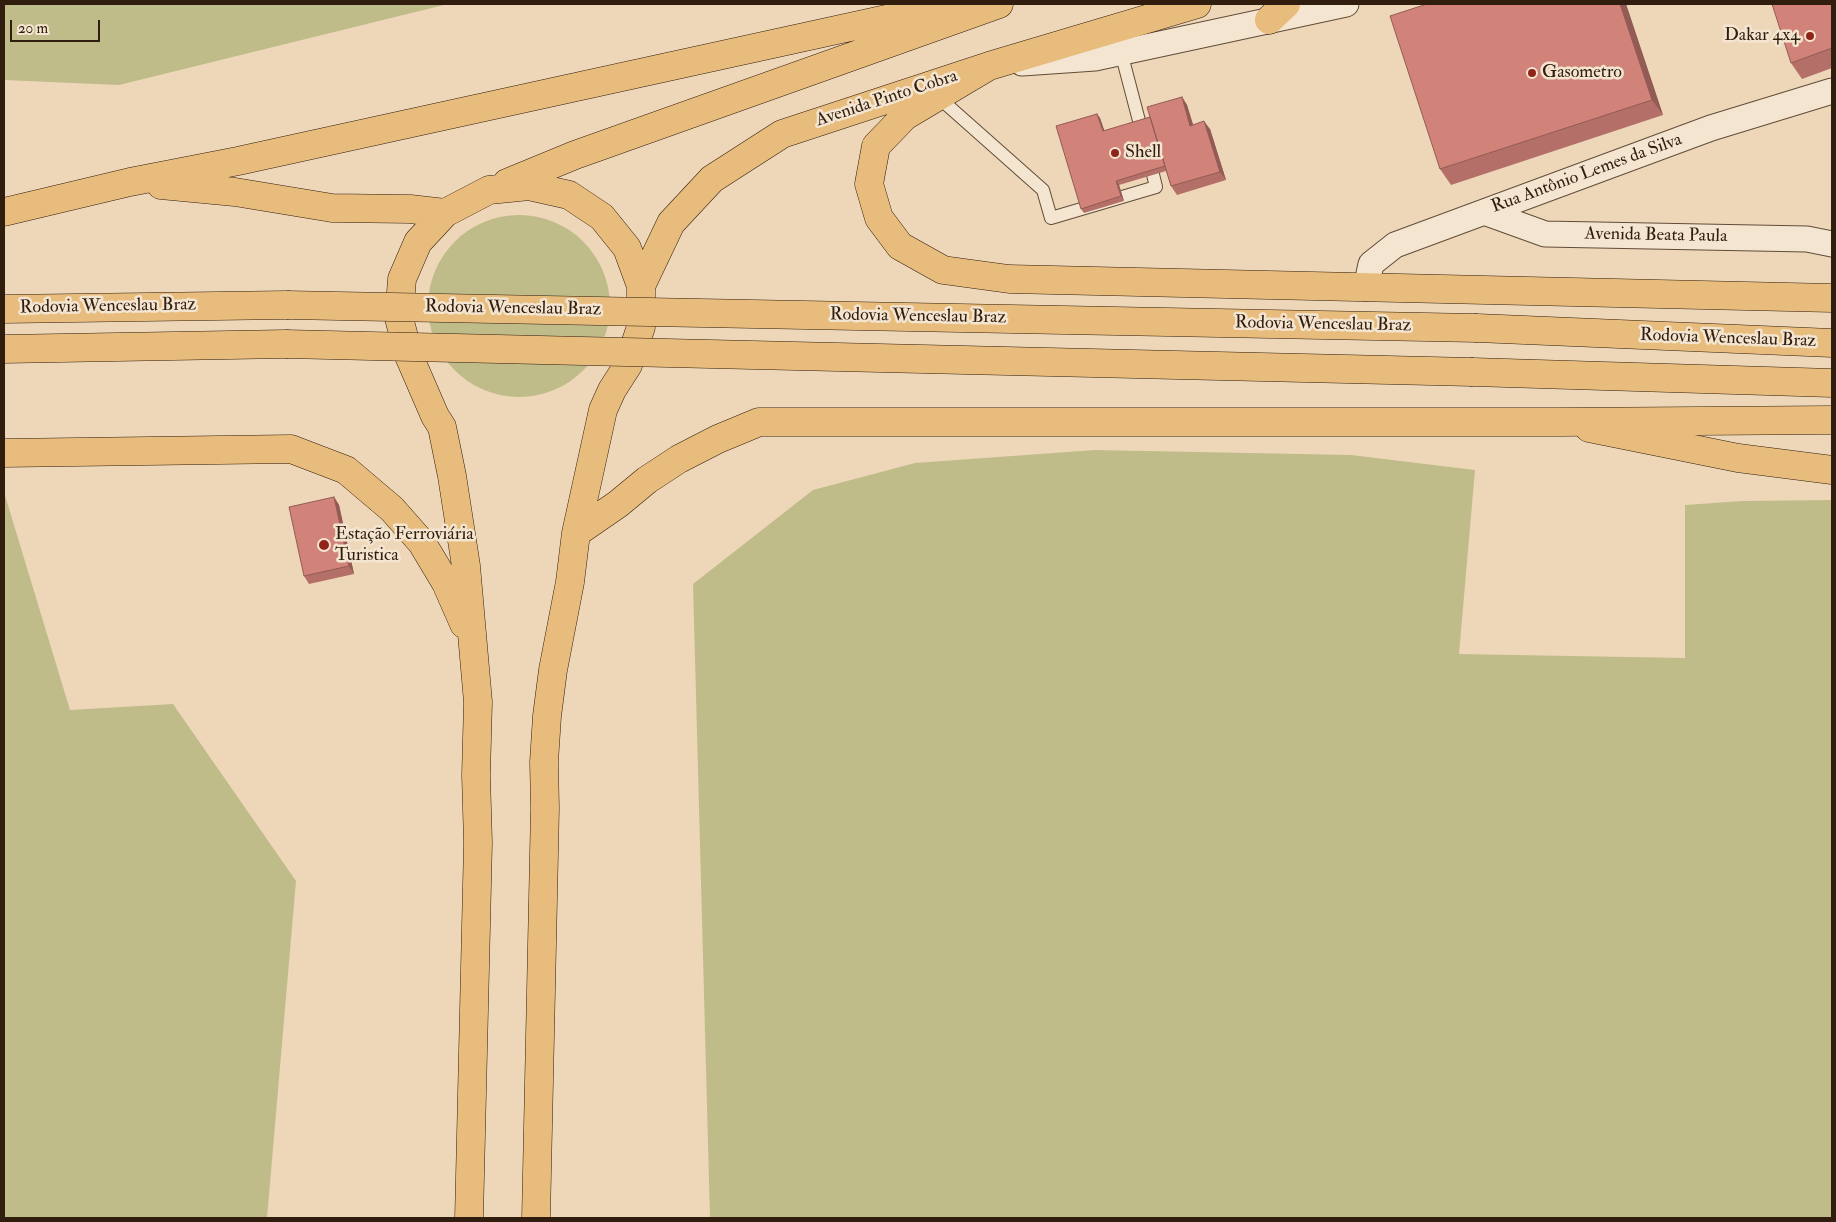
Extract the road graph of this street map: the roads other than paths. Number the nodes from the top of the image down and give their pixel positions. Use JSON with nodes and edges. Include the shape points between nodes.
{"nodes":[{"id":1,"x":955,"y":4,"type":"edge"},
{"id":2,"x":999,"y":4,"type":"edge"},
{"id":3,"x":1197,"y":4,"type":"edge"},
{"id":4,"x":1346,"y":4,"type":"edge"},
{"id":5,"x":1278,"y":12,"type":"edge"},
{"id":6,"x":1122,"y":52,"type":"junction"},
{"id":7,"x":989,"y":66,"type":"junction"},
{"id":8,"x":1832,"y":91,"type":"edge"},
{"id":9,"x":937,"y":96,"type":"junction"},
{"id":10,"x":130,"y":182,"type":"junction"},
{"id":11,"x":489,"y":190,"type":"junction"},
{"id":12,"x":4,"y":212,"type":"edge"},
{"id":13,"x":1484,"y":212,"type":"junction"},
{"id":14,"x":445,"y":213,"type":"junction"},
{"id":15,"x":1832,"y":244,"type":"edge"},
{"id":16,"x":641,"y":286,"type":"junction"},
{"id":17,"x":1366,"y":288,"type":"junction"},
{"id":18,"x":1832,"y":298,"type":"edge"},
{"id":19,"x":4,"y":309,"type":"edge"},
{"id":20,"x":1832,"y":343,"type":"edge"},
{"id":21,"x":4,"y":349,"type":"edge"},
{"id":22,"x":1832,"y":383,"type":"edge"},
{"id":23,"x":1832,"y":420,"type":"edge"},
{"id":24,"x":1560,"y":422,"type":"junction"},
{"id":25,"x":4,"y":453,"type":"edge"},
{"id":26,"x":1832,"y":470,"type":"edge"},
{"id":27,"x":576,"y":533,"type":"junction"},
{"id":28,"x":473,"y":644,"type":"junction"},
{"id":29,"x":469,"y":1218,"type":"edge"},
{"id":30,"x":536,"y":1218,"type":"edge"}],
"edges":[{"from":1,"to":10,"type":"main road"},
{"from":2,"to":11,"type":"main road","via":[[575,155]]},
{"from":3,"to":7,"type":"main road","name":"Avenida Pinto Cobra"},
{"from":4,"to":5,"type":"street"},
{"from":5,"to":6,"type":"street"},
{"from":6,"to":7,"type":"street","via":[[1095,58]]},
{"from":6,"to":9,"type":"lane","via":[[1156,187],[1051,218],[1043,190]]},
{"from":7,"to":9,"type":"main road"},
{"from":7,"to":16,"type":"main road","name":"Avenida Pinto Cobra","via":[[782,134],[712,179],[671,223]]},
{"from":8,"to":13,"type":"street","name":"Rua Antônio Lemes da Silva","via":[[1711,128]]},
{"from":9,"to":17,"type":"main road","via":[[904,116],[876,146],[869,184],[879,218],[900,246],[943,270],[1009,278]]},
{"from":10,"to":12,"type":"main road"},
{"from":10,"to":14,"type":"main road","via":[[235,192],[332,208]]},
{"from":11,"to":14,"type":"main road"},
{"from":11,"to":16,"type":"main road","via":[[529,186],[569,195],[609,225],[627,248]]},
{"from":13,"to":15,"type":"street","name":"Avenida Beata Paula","via":[[1545,234],[1808,239]]},
{"from":13,"to":17,"type":"street","name":"Rua Antônio Lemes da Silva","via":[[1395,245],[1371,264]]},
{"from":14,"to":28,"type":"main road","via":[[418,242],[402,279],[399,318],[409,356],[442,427],[466,566]]},
{"from":16,"to":27,"type":"main road","via":[[641,326],[628,365],[603,410]]},
{"from":17,"to":18,"type":"main road"},
{"from":19,"to":20,"type":"main road","name":"Rodovia Wenceslau Braz","bridge":true,"via":[[287,305],[1477,328]]},
{"from":21,"to":22,"type":"main road","bridge":true,"via":[[286,344]]},
{"from":23,"to":24,"type":"main road"},
{"from":24,"to":26,"type":"main road","via":[[1738,458]]},
{"from":24,"to":27,"type":"main road","via":[[759,422],[679,459]]},
{"from":25,"to":28,"type":"main road","via":[[291,449],[346,470],[392,508],[422,543],[446,583]]},
{"from":27,"to":30,"type":"main road","via":[[553,670],[544,762]]},
{"from":28,"to":29,"type":"main road","via":[[478,702],[478,844]]}]}
